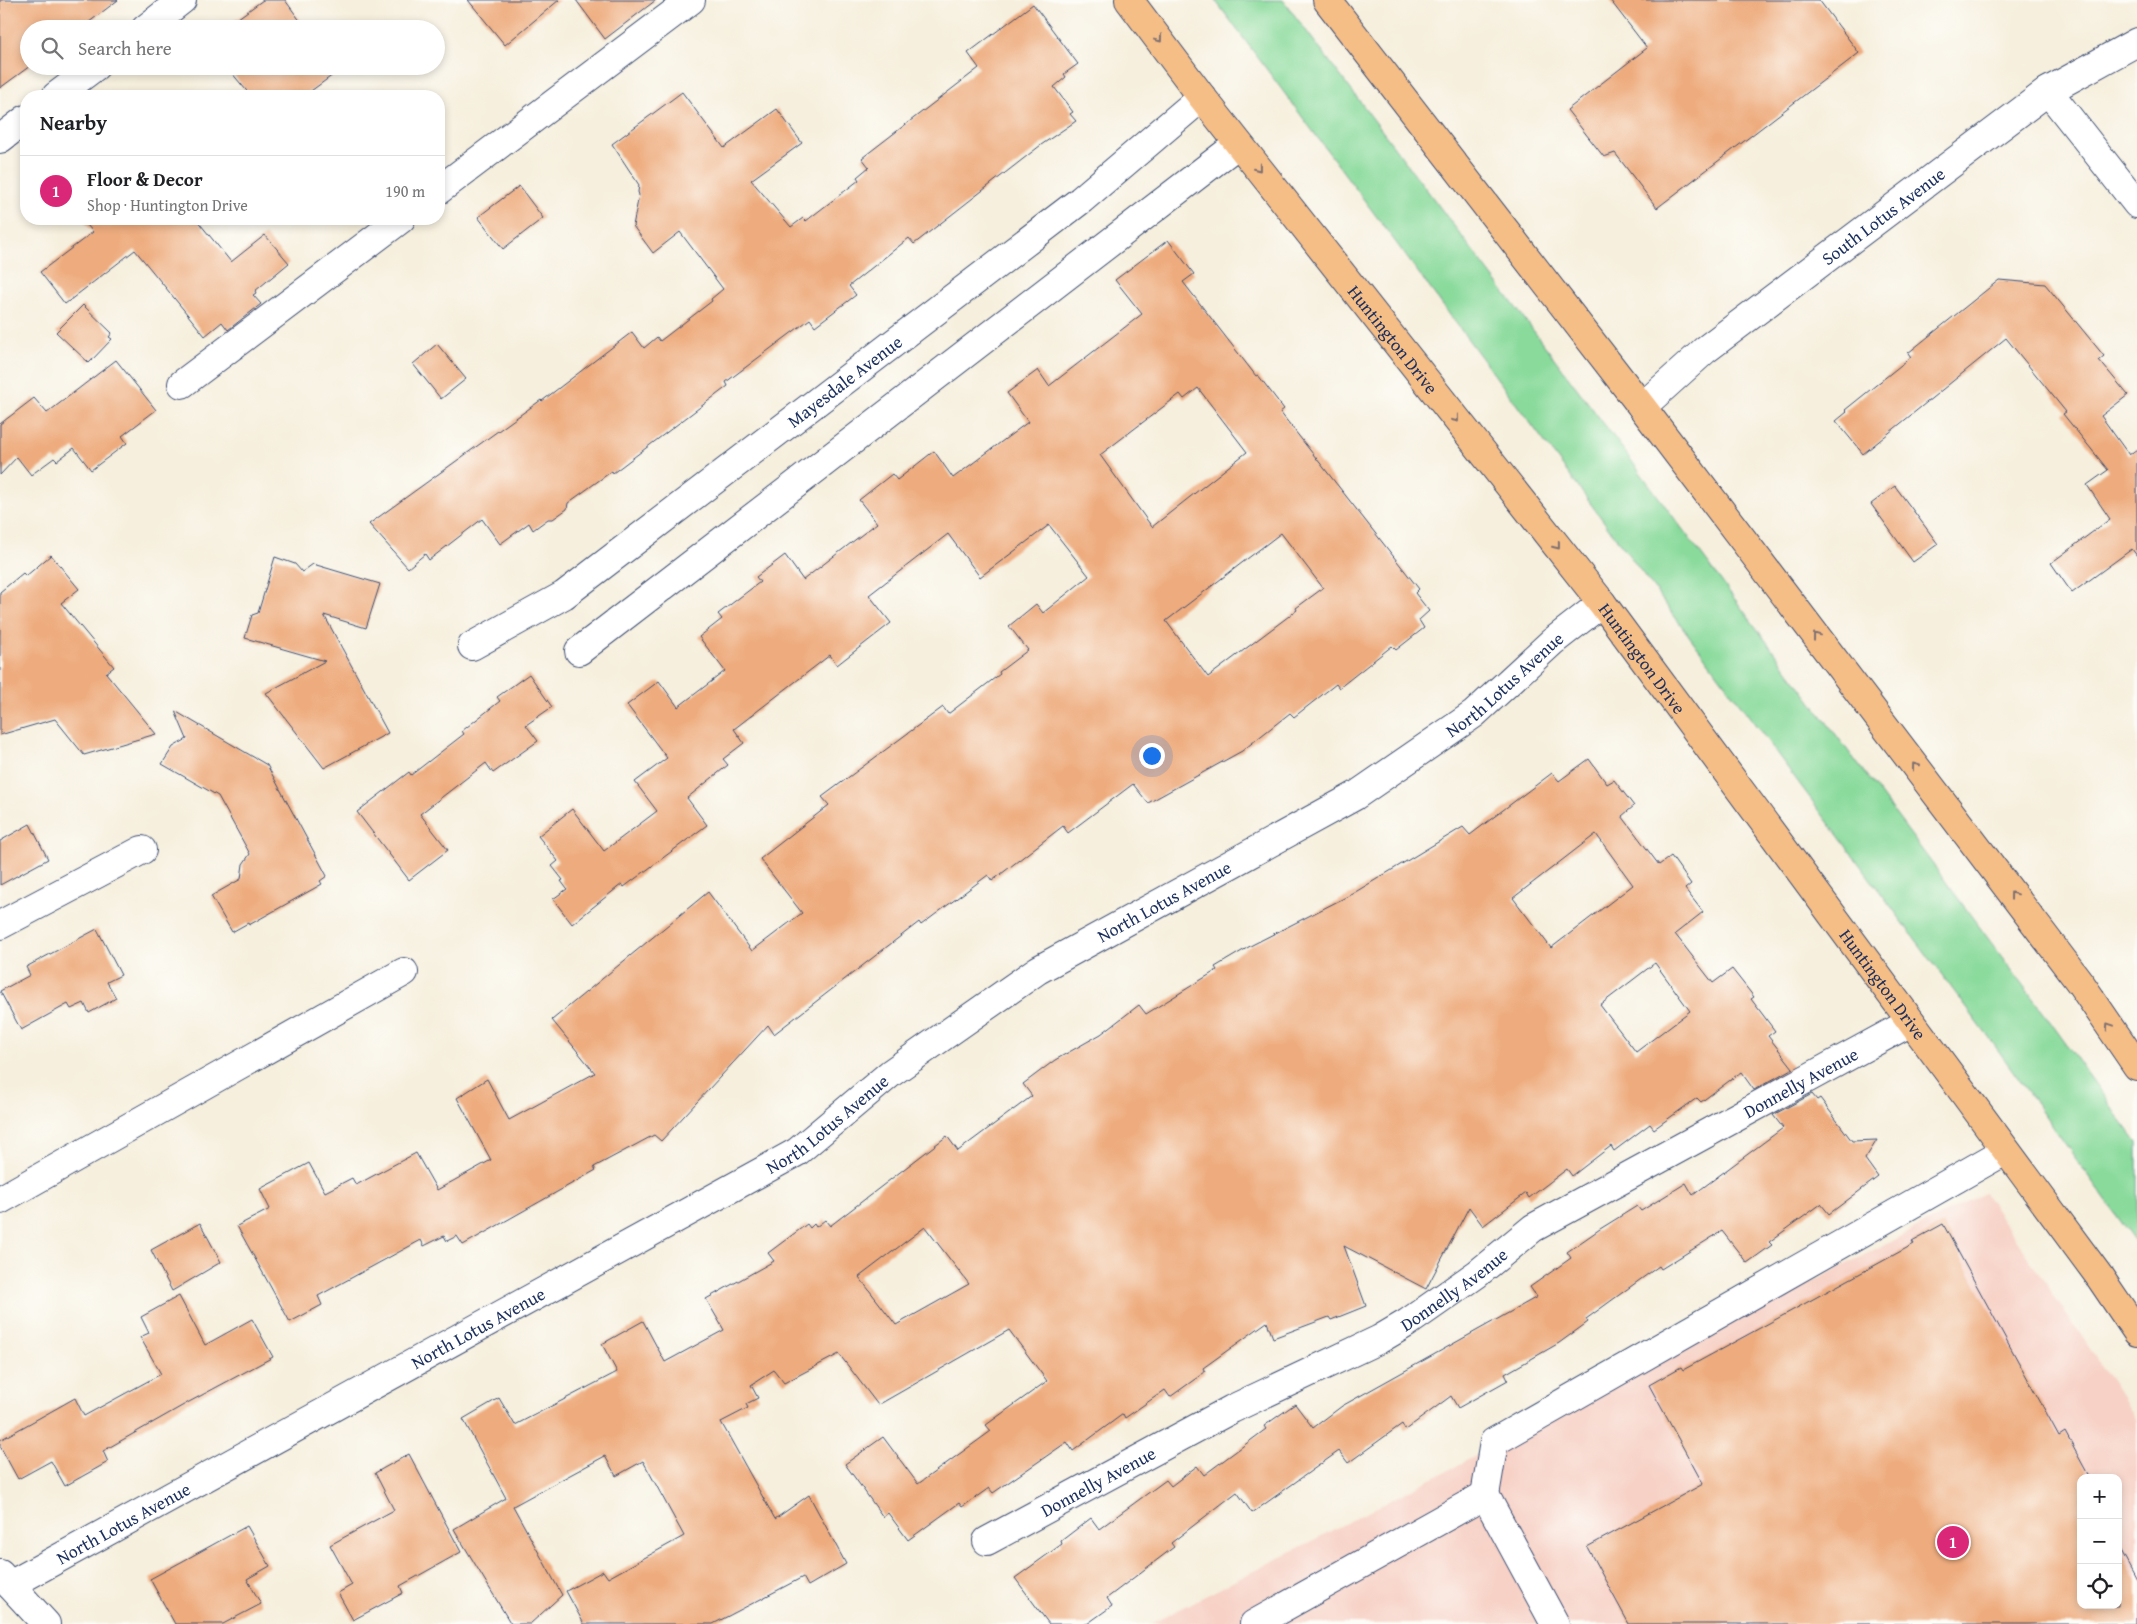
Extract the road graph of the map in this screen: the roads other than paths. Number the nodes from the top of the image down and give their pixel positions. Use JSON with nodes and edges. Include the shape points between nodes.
{"nodes":[{"id":1,"x":182,"y":0,"type":"edge"},
{"id":2,"x":691,"y":0,"type":"edge"},
{"id":3,"x":1129,"y":0,"type":"edge"},
{"id":4,"x":1327,"y":0,"type":"edge"},
{"id":5,"x":156,"y":20,"type":"edge"},
{"id":6,"x":2137,"y":42,"type":"edge"},
{"id":7,"x":84,"y":75,"type":"edge"},
{"id":8,"x":64,"y":90,"type":"edge"},
{"id":9,"x":2048,"y":91,"type":"junction"},
{"id":10,"x":1202,"y":98,"type":"junction"},
{"id":11,"x":20,"y":124,"type":"edge"},
{"id":12,"x":0,"y":139,"type":"edge"},
{"id":13,"x":1238,"y":144,"type":"junction"},
{"id":14,"x":445,"y":185,"type":"edge"},
{"id":15,"x":2137,"y":204,"type":"edge"},
{"id":16,"x":393,"y":225,"type":"edge"},
{"id":17,"x":182,"y":384,"type":"dead end"},
{"id":18,"x":1642,"y":407,"type":"junction"},
{"id":19,"x":1602,"y":603,"type":"junction"},
{"id":20,"x":472,"y":646,"type":"dead end"},
{"id":21,"x":579,"y":651,"type":"dead end"},
{"id":22,"x":142,"y":850,"type":"dead end"},
{"id":23,"x":0,"y":925,"type":"edge"},
{"id":24,"x":404,"y":972,"type":"dead end"},
{"id":25,"x":1911,"y":1022,"type":"junction"},
{"id":26,"x":2137,"y":1066,"type":"edge"},
{"id":27,"x":2005,"y":1151,"type":"junction"},
{"id":28,"x":0,"y":1200,"type":"edge"},
{"id":29,"x":2137,"y":1332,"type":"edge"},
{"id":30,"x":1485,"y":1495,"type":"junction"},
{"id":31,"x":987,"y":1541,"type":"dead end"},
{"id":32,"x":5,"y":1580,"type":"edge"},
{"id":33,"x":46,"y":1624,"type":"edge"},
{"id":34,"x":1254,"y":1624,"type":"edge"},
{"id":35,"x":1555,"y":1624,"type":"edge"}],
"edges":[{"from":1,"to":5,"type":"street"},
{"from":2,"to":14,"type":"street"},
{"from":3,"to":10,"type":"main road","name":"Huntington Drive","one_way":true},
{"from":4,"to":18,"type":"main road"},
{"from":6,"to":9,"type":"street","name":"South Lotus Avenue"},
{"from":7,"to":8,"type":"street"},
{"from":9,"to":15,"type":"street"},
{"from":9,"to":18,"type":"street","name":"South Lotus Avenue","via":[[1705,350]]},
{"from":10,"to":13,"type":"main road","name":"Huntington Drive"},
{"from":10,"to":20,"type":"street","name":"Mayesdale Avenue","via":[[1081,200],[564,595]]},
{"from":11,"to":12,"type":"street"},
{"from":13,"to":19,"type":"main road","name":"Huntington Drive","one_way":true},
{"from":13,"to":21,"type":"street"},
{"from":16,"to":17,"type":"street"},
{"from":26,"to":18,"type":"main road","one_way":true,"via":[[2081,984]]},
{"from":19,"to":25,"type":"main road","name":"Huntington Drive"},
{"from":19,"to":32,"type":"street","name":"North Lotus Avenue","via":[[1552,642],[1474,714],[1355,796],[1038,970],[891,1073],[796,1152]]},
{"from":22,"to":23,"type":"street"},
{"from":24,"to":28,"type":"street"},
{"from":25,"to":27,"type":"main road","name":"Huntington Drive"},
{"from":25,"to":31,"type":"street","name":"Donnelly Avenue","via":[[1533,1228],[1476,1274],[1380,1339],[1232,1409]]},
{"from":27,"to":29,"type":"main road","name":"Huntington Drive"},
{"from":27,"to":30,"type":"street","via":[[1494,1442]]},
{"from":30,"to":34,"type":"street"},
{"from":30,"to":35,"type":"street"},
{"from":32,"to":33,"type":"street"}]}
